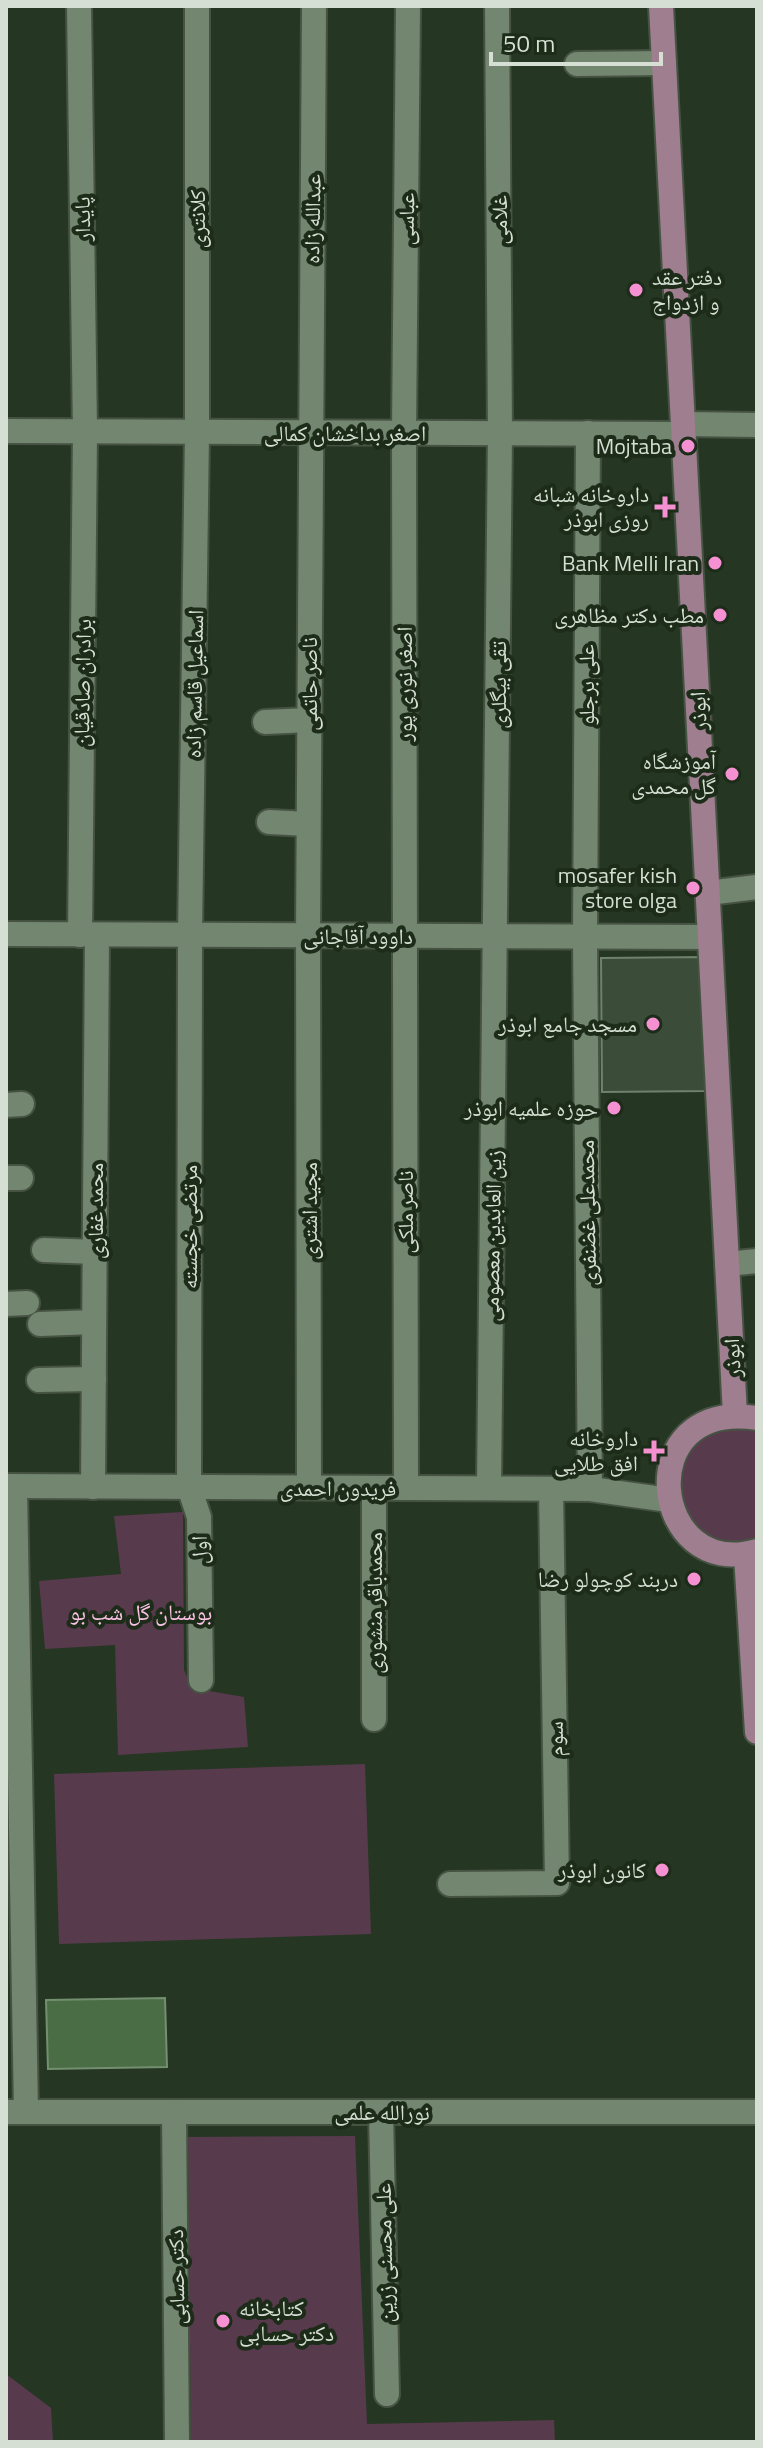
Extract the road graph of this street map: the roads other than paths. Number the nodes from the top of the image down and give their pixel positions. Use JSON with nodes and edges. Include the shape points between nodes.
{"nodes":[{"id":1,"x":79,"y":6,"type":"edge"},
{"id":2,"x":197,"y":6,"type":"edge"},
{"id":3,"x":314,"y":6,"type":"edge"},
{"id":4,"x":408,"y":6,"type":"edge"},
{"id":5,"x":497,"y":6,"type":"edge"},
{"id":6,"x":661,"y":6,"type":"edge"},
{"id":7,"x":664,"y":63,"type":"junction"},
{"id":8,"x":577,"y":64,"type":"dead end"},
{"id":9,"x":757,"y":425,"type":"edge"},
{"id":10,"x":683,"y":429,"type":"junction"},
{"id":11,"x":6,"y":431,"type":"edge"},
{"id":12,"x":85,"y":432,"type":"junction"},
{"id":13,"x":197,"y":432,"type":"junction"},
{"id":14,"x":310,"y":432,"type":"junction"},
{"id":15,"x":404,"y":433,"type":"junction"},
{"id":16,"x":500,"y":433,"type":"junction"},
{"id":17,"x":588,"y":433,"type":"junction"},
{"id":18,"x":309,"y":720,"type":"junction"},
{"id":19,"x":265,"y":722,"type":"dead end"},
{"id":20,"x":269,"y":822,"type":"dead end"},
{"id":21,"x":308,"y":824,"type":"junction"},
{"id":22,"x":757,"y":887,"type":"edge"},
{"id":23,"x":708,"y":893,"type":"junction"},
{"id":24,"x":6,"y":934,"type":"edge"},
{"id":25,"x":88,"y":935,"type":"junction"},
{"id":26,"x":190,"y":935,"type":"junction"},
{"id":27,"x":308,"y":935,"type":"junction"},
{"id":28,"x":404,"y":936,"type":"junction"},
{"id":29,"x":496,"y":936,"type":"junction"},
{"id":30,"x":585,"y":937,"type":"junction"},
{"id":31,"x":710,"y":937,"type":"junction"},
{"id":32,"x":44,"y":1250,"type":"dead end"},
{"id":33,"x":95,"y":1252,"type":"junction"},
{"id":34,"x":757,"y":1261,"type":"edge"},
{"id":35,"x":727,"y":1264,"type":"junction"},
{"id":36,"x":94,"y":1322,"type":"junction"},
{"id":37,"x":40,"y":1324,"type":"dead end"},
{"id":38,"x":94,"y":1379,"type":"junction"},
{"id":39,"x":39,"y":1380,"type":"dead end"},
{"id":40,"x":746,"y":1417,"type":"edge"},
{"id":41,"x":10,"y":1486,"type":"edge"},
{"id":42,"x":93,"y":1487,"type":"junction"},
{"id":43,"x":189,"y":1487,"type":"junction"},
{"id":44,"x":309,"y":1487,"type":"junction"},
{"id":45,"x":374,"y":1488,"type":"junction"},
{"id":46,"x":406,"y":1488,"type":"junction"},
{"id":47,"x":489,"y":1488,"type":"junction"},
{"id":48,"x":551,"y":1489,"type":"junction"},
{"id":49,"x":590,"y":1489,"type":"junction"},
{"id":50,"x":669,"y":1500,"type":"junction"},
{"id":51,"x":199,"y":1517,"type":"joint"},
{"id":52,"x":751,"y":1553,"type":"edge"},
{"id":53,"x":755,"y":1672,"type":"edge"},
{"id":54,"x":201,"y":1680,"type":"dead end"},
{"id":55,"x":374,"y":1719,"type":"dead end"},
{"id":56,"x":757,"y":1732,"type":"edge"},
{"id":57,"x":450,"y":1884,"type":"dead end"},
{"id":58,"x":16,"y":2112,"type":"edge"},
{"id":59,"x":174,"y":2112,"type":"junction"},
{"id":60,"x":381,"y":2112,"type":"junction"},
{"id":61,"x":757,"y":2112,"type":"edge"},
{"id":62,"x":387,"y":2394,"type":"dead end"},
{"id":63,"x":177,"y":2442,"type":"edge"}],
"edges":[{"from":1,"to":12,"type":"street","name":"پایدار"},
{"from":2,"to":13,"type":"street","name":"کلانتری"},
{"from":3,"to":14,"type":"street","name":"عبدالله زاده"},
{"from":4,"to":15,"type":"street","name":"عباسی"},
{"from":5,"to":16,"type":"street","name":"غلامی"},
{"from":6,"to":7,"type":"main road","name":"ابوذر"},
{"from":7,"to":8,"type":"street"},
{"from":7,"to":10,"type":"main road","name":"ابوذر"},
{"from":9,"to":10,"type":"street","name":"اصغر بداخشان کمالی"},
{"from":10,"to":17,"type":"street","name":"اصغر بداخشان کمالی"},
{"from":10,"to":23,"type":"main road","name":"ابوذر"},
{"from":11,"to":12,"type":"street","name":"اصغر بداخشان کمالی"},
{"from":12,"to":13,"type":"street","name":"اصغر بداخشان کمالی"},
{"from":12,"to":25,"type":"street","name":"برادران صادقیان"},
{"from":13,"to":14,"type":"street","name":"اصغر بداخشان کمالی"},
{"from":13,"to":26,"type":"street","name":"اسماعیل قاسم زاده"},
{"from":14,"to":15,"type":"street","name":"اصغر بداخشان کمالی"},
{"from":14,"to":18,"type":"street","name":"ناصر حاتمی"},
{"from":15,"to":16,"type":"street","name":"اصغر بداخشان کمالی"},
{"from":15,"to":28,"type":"street","name":"اصغر نوری پور"},
{"from":16,"to":17,"type":"street","name":"اصغر بداخشان کمالی"},
{"from":16,"to":29,"type":"street","name":"تقی بیگلری"},
{"from":17,"to":30,"type":"street","name":"علی برجلو"},
{"from":18,"to":19,"type":"street"},
{"from":18,"to":21,"type":"street","name":"ناصر حاتمی"},
{"from":20,"to":21,"type":"street"},
{"from":21,"to":27,"type":"street","name":"ناصر حاتمی"},
{"from":22,"to":23,"type":"street"},
{"from":23,"to":31,"type":"main road","name":"ابوذر"},
{"from":24,"to":25,"type":"street","name":"داوود آقاجانی"},
{"from":25,"to":26,"type":"street","name":"داوود آقاجانی"},
{"from":25,"to":33,"type":"street","name":"محمد غفاری"},
{"from":26,"to":27,"type":"street","name":"داوود آقاجانی"},
{"from":26,"to":43,"type":"street","name":"مرتضی خجسته"},
{"from":27,"to":28,"type":"street","name":"داوود آقاجانی"},
{"from":27,"to":44,"type":"street","name":"مجید اشتری"},
{"from":28,"to":29,"type":"street","name":"داوود آقاجانی"},
{"from":28,"to":46,"type":"street","name":"ناصر ملکی"},
{"from":29,"to":30,"type":"street","name":"داوود آقاجانی"},
{"from":29,"to":47,"type":"street","name":"زین العابدین معصومی"},
{"from":30,"to":31,"type":"street","name":"داوود آقاجانی"},
{"from":30,"to":49,"type":"street","name":"محمدعلی غضنفری"},
{"from":31,"to":35,"type":"main road","name":"ابوذر"},
{"from":32,"to":33,"type":"street"},
{"from":33,"to":36,"type":"street","name":"محمد غفاری"},
{"from":34,"to":35,"type":"street"},
{"from":35,"to":40,"type":"main road","name":"ابوذر"},
{"from":36,"to":37,"type":"street"},
{"from":36,"to":38,"type":"street","name":"محمد غفاری"},
{"from":38,"to":39,"type":"street"},
{"from":38,"to":42,"type":"street","name":"محمد غفاری"},
{"from":40,"to":50,"type":"main road","via":[[715,1419],[682,1442],[670,1470]]},
{"from":41,"to":42,"type":"street","name":"فریدون احمدی"},
{"from":41,"to":58,"type":"street"},
{"from":42,"to":43,"type":"street","name":"فریدون احمدی"},
{"from":43,"to":44,"type":"street","name":"فریدون احمدی"},
{"from":43,"to":51,"type":"street","name":"مرتضی خجسته"},
{"from":44,"to":45,"type":"street","name":"فریدون احمدی"},
{"from":45,"to":46,"type":"street","name":"فریدون احمدی"},
{"from":45,"to":55,"type":"street","name":"محمدباقر منشوری"},
{"from":46,"to":47,"type":"street","name":"فریدون احمدی"},
{"from":47,"to":48,"type":"street","name":"فریدون احمدی"},
{"from":48,"to":49,"type":"street","name":"فریدون احمدی"},
{"from":48,"to":57,"type":"street","name":"سوم","via":[[557,1883]]},
{"from":49,"to":50,"type":"street","name":"فریدون احمدی"},
{"from":50,"to":52,"type":"main road","via":[[676,1519],[705,1548]]},
{"from":51,"to":54,"type":"street","name":"اول"},
{"from":52,"to":53,"type":"main road"},
{"from":53,"to":56,"type":"main road"},
{"from":58,"to":59,"type":"street","name":"نورالله علمی"},
{"from":59,"to":60,"type":"street","name":"نورالله علمی"},
{"from":59,"to":63,"type":"street","name":"دکتر حسابی"},
{"from":60,"to":61,"type":"street","name":"نورالله علمی"},
{"from":60,"to":62,"type":"street","name":"علی محسنی زرین"}]}
